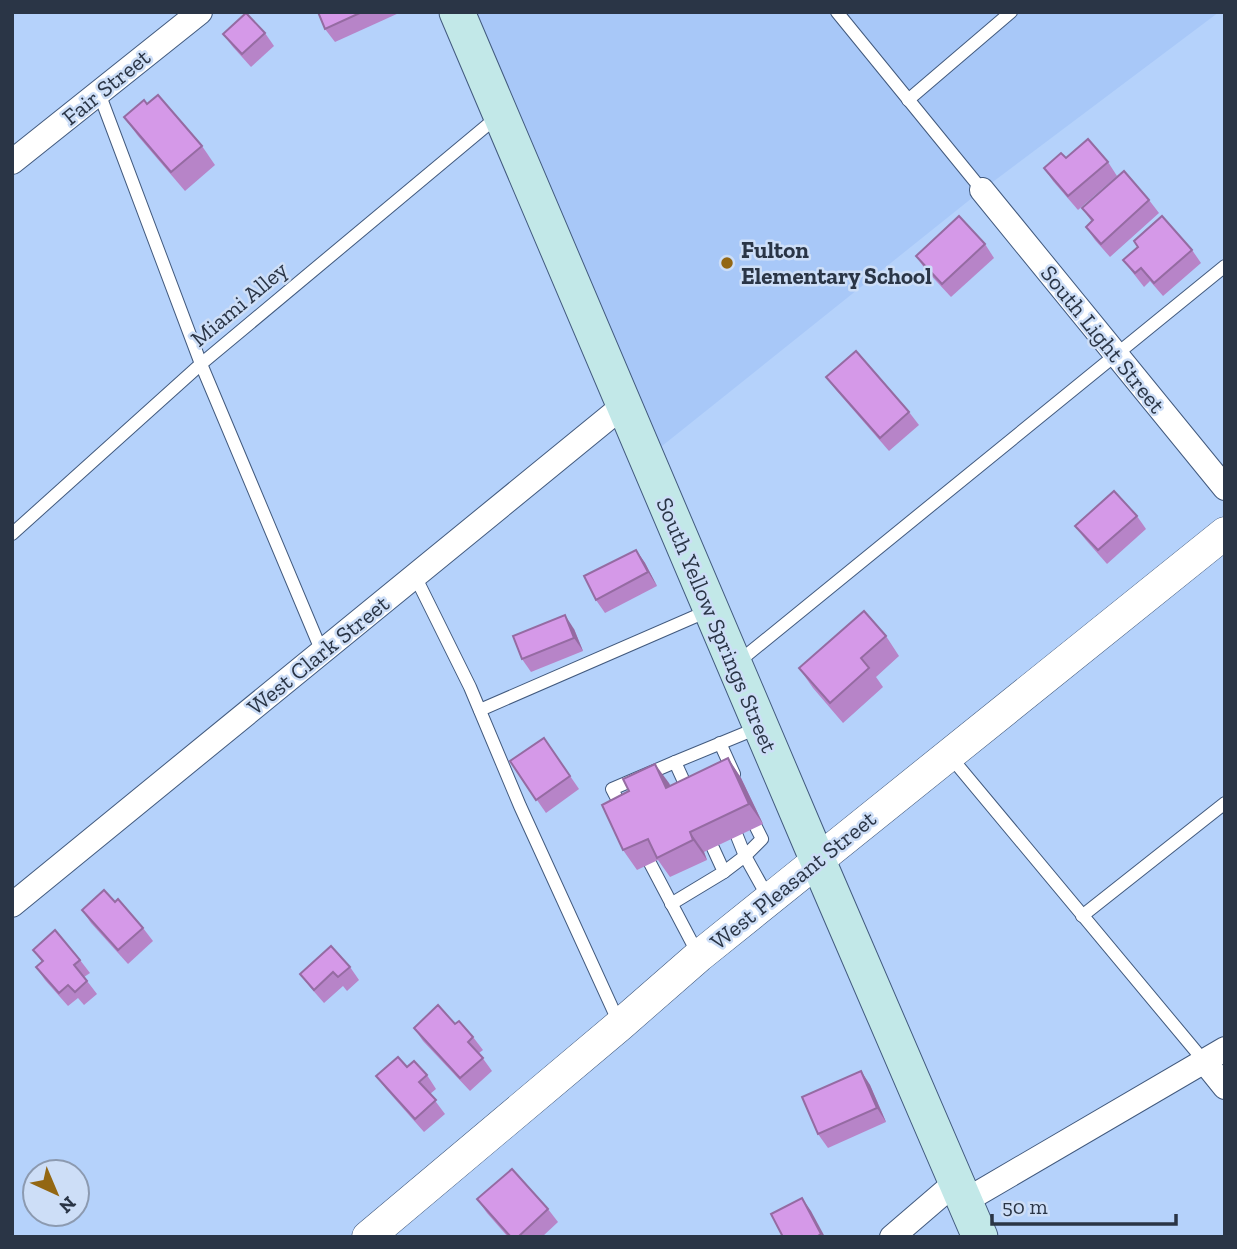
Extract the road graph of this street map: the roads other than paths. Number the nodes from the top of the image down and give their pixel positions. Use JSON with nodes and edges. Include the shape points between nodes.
{"nodes":[{"id":1,"x":200,"y":12,"type":"edge"},
{"id":2,"x":457,"y":12,"type":"edge"},
{"id":3,"x":838,"y":12,"type":"edge"},
{"id":4,"x":1011,"y":12,"type":"edge"},
{"id":5,"x":99,"y":93,"type":"junction"},
{"id":6,"x":908,"y":100,"type":"junction"},
{"id":7,"x":500,"y":114,"type":"junction"},
{"id":8,"x":12,"y":162,"type":"edge"},
{"id":9,"x":982,"y":190,"type":"joint"},
{"id":10,"x":1225,"y":266,"type":"edge"},
{"id":11,"x":1115,"y":353,"type":"junction"},
{"id":12,"x":201,"y":364,"type":"junction"},
{"id":13,"x":624,"y":405,"type":"junction"},
{"id":14,"x":1225,"y":488,"type":"edge"},
{"id":15,"x":1225,"y":533,"type":"edge"},
{"id":16,"x":12,"y":534,"type":"edge"},
{"id":17,"x":415,"y":576,"type":"junction"},
{"id":18,"x":711,"y":610,"type":"junction"},
{"id":19,"x":322,"y":652,"type":"junction"},
{"id":20,"x":734,"y":665,"type":"junction"},
{"id":21,"x":480,"y":710,"type":"junction"},
{"id":22,"x":761,"y":727,"type":"junction"},
{"id":23,"x":720,"y":743,"type":"junction"},
{"id":24,"x":948,"y":755,"type":"junction"},
{"id":25,"x":675,"y":762,"type":"junction"},
{"id":26,"x":737,"y":780,"type":"edge"},
{"id":27,"x":693,"y":801,"type":"edge"},
{"id":28,"x":1225,"y":803,"type":"edge"},
{"id":29,"x":627,"y":818,"type":"edge"},
{"id":30,"x":756,"y":827,"type":"dead end"},
{"id":31,"x":737,"y":836,"type":"dead end"},
{"id":32,"x":713,"y":848,"type":"dead end"},
{"id":33,"x":745,"y":856,"type":"junction"},
{"id":34,"x":818,"y":861,"type":"junction"},
{"id":35,"x":650,"y":863,"type":"edge"},
{"id":36,"x":724,"y":872,"type":"junction"},
{"id":37,"x":769,"y":899,"type":"junction"},
{"id":38,"x":671,"y":904,"type":"junction"},
{"id":39,"x":12,"y":905,"type":"edge"},
{"id":40,"x":1082,"y":916,"type":"junction"},
{"id":41,"x":699,"y":956,"type":"junction"},
{"id":42,"x":620,"y":1025,"type":"junction"},
{"id":43,"x":1214,"y":1055,"type":"edge"},
{"id":44,"x":1225,"y":1087,"type":"edge"},
{"id":45,"x":961,"y":1192,"type":"junction"},
{"id":46,"x":368,"y":1237,"type":"edge"},
{"id":47,"x":892,"y":1237,"type":"edge"},
{"id":48,"x":980,"y":1237,"type":"edge"}],
"edges":[{"from":1,"to":5,"type":"street","name":"Fair Street"},
{"from":2,"to":7,"type":"main road","name":"South Yellow Springs Street"},
{"from":3,"to":6,"type":"lane"},
{"from":4,"to":6,"type":"lane"},
{"from":5,"to":8,"type":"street","name":"Fair Street"},
{"from":5,"to":12,"type":"lane"},
{"from":6,"to":9,"type":"lane"},
{"from":7,"to":12,"type":"lane","name":"Miami Alley"},
{"from":7,"to":13,"type":"main road","name":"South Yellow Springs Street"},
{"from":9,"to":11,"type":"street","name":"South Light Street"},
{"from":10,"to":11,"type":"lane"},
{"from":11,"to":14,"type":"street","name":"South Light Street"},
{"from":11,"to":20,"type":"lane"},
{"from":12,"to":16,"type":"lane","name":"Miami Alley"},
{"from":12,"to":19,"type":"lane"},
{"from":13,"to":17,"type":"street","name":"West Clark Street"},
{"from":13,"to":18,"type":"main road","name":"South Yellow Springs Street"},
{"from":15,"to":24,"type":"street","name":"West Pleasant Street"},
{"from":17,"to":19,"type":"street","name":"West Clark Street"},
{"from":17,"to":21,"type":"lane"},
{"from":18,"to":20,"type":"main road","name":"South Yellow Springs Street"},
{"from":18,"to":21,"type":"lane"},
{"from":19,"to":39,"type":"street","name":"West Clark Street"},
{"from":20,"to":22,"type":"main road","name":"South Yellow Springs Street"},
{"from":21,"to":42,"type":"lane"},
{"from":22,"to":23,"type":"lane"},
{"from":22,"to":34,"type":"main road","name":"South Yellow Springs Street"},
{"from":23,"to":25,"type":"lane","via":[[704,758]]},
{"from":23,"to":26,"type":"lane"},
{"from":24,"to":34,"type":"street","name":"West Pleasant Street"},
{"from":24,"to":40,"type":"lane"},
{"from":25,"to":27,"type":"lane"},
{"from":25,"to":29,"type":"lane","via":[[612,789]]},
{"from":28,"to":40,"type":"lane"},
{"from":30,"to":33,"type":"lane","via":[[762,839]]},
{"from":31,"to":33,"type":"lane"},
{"from":32,"to":36,"type":"lane"},
{"from":33,"to":36,"type":"lane"},
{"from":33,"to":37,"type":"lane"},
{"from":34,"to":37,"type":"street","name":"West Pleasant Street"},
{"from":34,"to":45,"type":"main road","name":"South Yellow Springs Street"},
{"from":35,"to":38,"type":"lane"},
{"from":36,"to":38,"type":"lane"},
{"from":37,"to":41,"type":"street","name":"West Pleasant Street"},
{"from":38,"to":41,"type":"lane"},
{"from":40,"to":43,"type":"lane"},
{"from":41,"to":42,"type":"street","name":"West Pleasant Street"},
{"from":42,"to":46,"type":"street","name":"West Pleasant Street"},
{"from":43,"to":44,"type":"street"},
{"from":43,"to":45,"type":"street"},
{"from":45,"to":47,"type":"street"},
{"from":45,"to":48,"type":"main road","name":"South Yellow Springs Street"}]}
